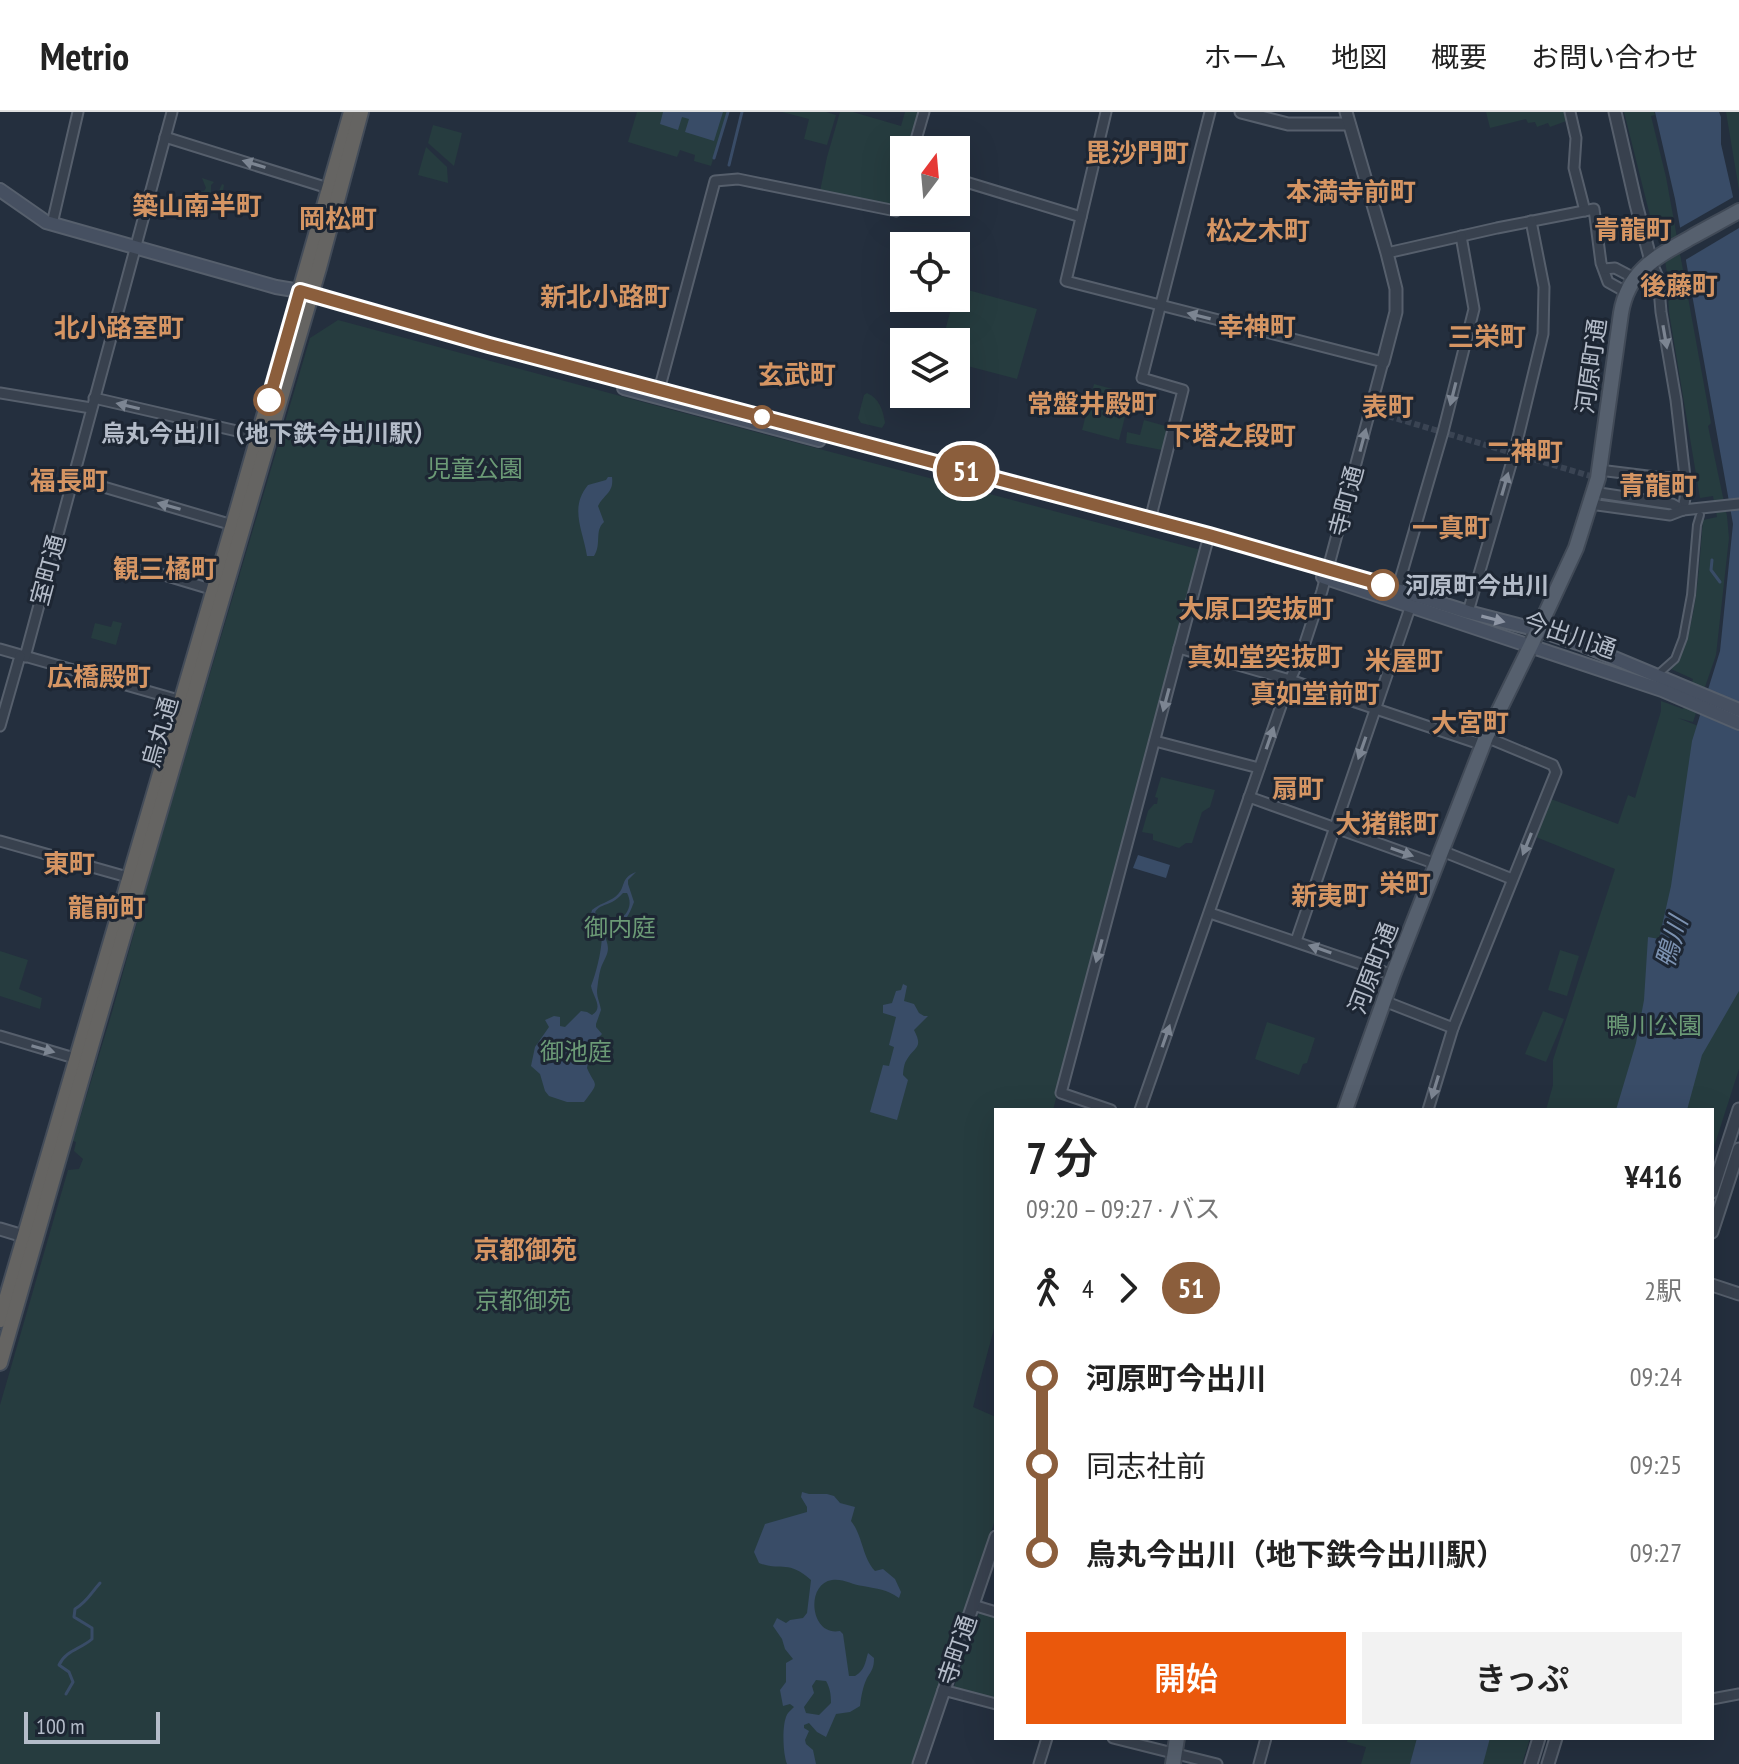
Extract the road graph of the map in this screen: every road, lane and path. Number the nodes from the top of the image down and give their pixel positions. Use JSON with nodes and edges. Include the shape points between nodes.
{"nodes":[{"id":1,"x":78,"y":112,"type":"edge"},
{"id":2,"x":172,"y":112,"type":"edge"},
{"id":3,"x":351,"y":112,"type":"edge"},
{"id":4,"x":361,"y":112,"type":"edge"},
{"id":5,"x":924,"y":112,"type":"edge"},
{"id":6,"x":1106,"y":112,"type":"edge"},
{"id":7,"x":1210,"y":112,"type":"edge"},
{"id":8,"x":1241,"y":112,"type":"edge"},
{"id":9,"x":1346,"y":112,"type":"edge"},
{"id":10,"x":1570,"y":112,"type":"edge"},
{"id":11,"x":1615,"y":112,"type":"edge"},
{"id":12,"x":1349,"y":124,"type":"junction"},
{"id":13,"x":917,"y":136,"type":"edge"},
{"id":14,"x":165,"y":137,"type":"junction"},
{"id":15,"x":970,"y":183,"type":"edge"},
{"id":16,"x":328,"y":188,"type":"junction"},
{"id":17,"x":0,"y":190,"type":"edge"},
{"id":18,"x":890,"y":210,"type":"edge"},
{"id":19,"x":1585,"y":211,"type":"junction"},
{"id":20,"x":1739,"y":211,"type":"edge"},
{"id":21,"x":1081,"y":217,"type":"junction"},
{"id":22,"x":1531,"y":221,"type":"junction"},
{"id":23,"x":52,"y":224,"type":"junction"},
{"id":24,"x":1461,"y":236,"type":"junction"},
{"id":25,"x":135,"y":247,"type":"junction"},
{"id":26,"x":1387,"y":253,"type":"junction"},
{"id":27,"x":1651,"y":261,"type":"junction"},
{"id":28,"x":1604,"y":269,"type":"junction"},
{"id":29,"x":1634,"y":278,"type":"junction"},
{"id":30,"x":1626,"y":292,"type":"junction"},
{"id":31,"x":305,"y":296,"type":"junction"},
{"id":32,"x":1161,"y":307,"type":"junction"},
{"id":33,"x":1383,"y":362,"type":"junction"},
{"id":34,"x":0,"y":393,"type":"edge"},
{"id":35,"x":658,"y":394,"type":"junction"},
{"id":36,"x":93,"y":403,"type":"junction"},
{"id":37,"x":259,"y":436,"type":"junction"},
{"id":38,"x":1599,"y":470,"type":"junction"},
{"id":39,"x":1685,"y":477,"type":"junction"},
{"id":40,"x":73,"y":478,"type":"junction"},
{"id":41,"x":1592,"y":498,"type":"junction"},
{"id":42,"x":1739,"y":504,"type":"edge"},
{"id":43,"x":1683,"y":510,"type":"junction"},
{"id":44,"x":1701,"y":511,"type":"junction"},
{"id":45,"x":1150,"y":520,"type":"junction"},
{"id":46,"x":238,"y":527,"type":"junction"},
{"id":47,"x":1207,"y":543,"type":"junction"},
{"id":48,"x":124,"y":563,"type":"dead end"},
{"id":49,"x":1326,"y":573,"type":"junction"},
{"id":50,"x":214,"y":590,"type":"junction"},
{"id":51,"x":1397,"y":590,"type":"junction"},
{"id":52,"x":1412,"y":600,"type":"junction"},
{"id":53,"x":1468,"y":612,"type":"junction"},
{"id":54,"x":1538,"y":630,"type":"junction"},
{"id":55,"x":1531,"y":645,"type":"junction"},
{"id":56,"x":1179,"y":648,"type":"junction"},
{"id":57,"x":0,"y":649,"type":"edge"},
{"id":58,"x":22,"y":656,"type":"junction"},
{"id":59,"x":1290,"y":680,"type":"junction"},
{"id":60,"x":1662,"y":682,"type":"junction"},
{"id":61,"x":182,"y":701,"type":"junction"},
{"id":62,"x":1376,"y":709,"type":"junction"},
{"id":63,"x":1739,"y":710,"type":"edge"},
{"id":64,"x":1739,"y":723,"type":"edge"},
{"id":65,"x":0,"y":726,"type":"edge"},
{"id":66,"x":1155,"y":741,"type":"junction"},
{"id":67,"x":1484,"y":741,"type":"junction"},
{"id":68,"x":1259,"y":768,"type":"junction"},
{"id":69,"x":1249,"y":797,"type":"junction"},
{"id":70,"x":1336,"y":828,"type":"junction"},
{"id":71,"x":0,"y":841,"type":"edge"},
{"id":72,"x":1439,"y":857,"type":"junction"},
{"id":73,"x":134,"y":879,"type":"junction"},
{"id":74,"x":1512,"y":879,"type":"junction"},
{"id":75,"x":1210,"y":913,"type":"junction"},
{"id":76,"x":1296,"y":941,"type":"junction"},
{"id":77,"x":1393,"y":975,"type":"junction"},
{"id":78,"x":1384,"y":1001,"type":"junction"},
{"id":79,"x":1453,"y":1028,"type":"junction"},
{"id":80,"x":0,"y":1036,"type":"edge"},
{"id":81,"x":81,"y":1059,"type":"junction"},
{"id":82,"x":1105,"y":1108,"type":"edge"},
{"id":83,"x":1141,"y":1108,"type":"edge"},
{"id":84,"x":1346,"y":1108,"type":"edge"},
{"id":85,"x":1429,"y":1108,"type":"edge"},
{"id":86,"x":1739,"y":1109,"type":"edge"},
{"id":87,"x":1739,"y":1149,"type":"edge"},
{"id":88,"x":1714,"y":1186,"type":"edge"},
{"id":89,"x":1714,"y":1226,"type":"edge"},
{"id":90,"x":0,"y":1229,"type":"edge"},
{"id":91,"x":30,"y":1238,"type":"junction"},
{"id":92,"x":1714,"y":1286,"type":"edge"},
{"id":93,"x":1739,"y":1294,"type":"edge"},
{"id":94,"x":0,"y":1320,"type":"edge"},
{"id":95,"x":0,"y":1363,"type":"edge"},
{"id":96,"x":994,"y":1543,"type":"edge"},
{"id":97,"x":973,"y":1605,"type":"junction"},
{"id":98,"x":994,"y":1611,"type":"edge"},
{"id":99,"x":943,"y":1690,"type":"junction"},
{"id":100,"x":1739,"y":1694,"type":"edge"},
{"id":101,"x":1714,"y":1699,"type":"edge"},
{"id":102,"x":994,"y":1703,"type":"edge"},
{"id":103,"x":1046,"y":1740,"type":"edge"},
{"id":104,"x":1119,"y":1740,"type":"edge"},
{"id":105,"x":1265,"y":1740,"type":"edge"},
{"id":106,"x":1538,"y":1740,"type":"edge"},
{"id":107,"x":1555,"y":1740,"type":"edge"},
{"id":108,"x":1174,"y":1759,"type":"edge"},
{"id":109,"x":919,"y":1764,"type":"edge"},
{"id":110,"x":1039,"y":1764,"type":"edge"},
{"id":111,"x":1217,"y":1764,"type":"edge"},
{"id":112,"x":1259,"y":1764,"type":"edge"},
{"id":113,"x":1531,"y":1764,"type":"edge"},
{"id":114,"x":1548,"y":1764,"type":"edge"}],
"edges":[{"from":1,"to":23,"type":"street"},
{"from":2,"to":14,"type":"street","name":"室町通"},
{"from":3,"to":16,"type":"highway","name":"烏丸通"},
{"from":4,"to":31,"type":"highway","name":"烏丸通"},
{"from":5,"to":13,"type":"street"},
{"from":6,"to":21,"type":"street"},
{"from":7,"to":32,"type":"street"},
{"from":8,"to":12,"type":"street","via":[[1288,124]]},
{"from":9,"to":12,"type":"street","name":"寺町通"},
{"from":10,"to":19,"type":"street","via":[[1576,138],[1574,168]]},
{"from":11,"to":27,"type":"street"},
{"from":12,"to":26,"type":"street","name":"寺町通"},
{"from":16,"to":14,"type":"street","one_way":true},
{"from":14,"to":25,"type":"street","name":"室町通"},
{"from":15,"to":21,"type":"street"},
{"from":16,"to":31,"type":"highway","name":"烏丸通"},
{"from":17,"to":23,"type":"main road","name":"今出川通"},
{"from":18,"to":35,"type":"street","via":[[738,179],[715,181]]},
{"from":19,"to":22,"type":"street"},
{"from":19,"to":28,"type":"street","via":[[1594,209]]},
{"from":20,"to":27,"type":"main road","name":"河原町通"},
{"from":21,"to":32,"type":"street","via":[[1066,281]]},
{"from":22,"to":24,"type":"street"},
{"from":53,"to":22,"type":"street","one_way":true,"via":[[1543,334],[1544,287]]},
{"from":23,"to":25,"type":"main road","name":"今出川通"},
{"from":24,"to":26,"type":"street"},
{"from":24,"to":51,"type":"street","one_way":true,"via":[[1474,309]]},
{"from":25,"to":31,"type":"main road","name":"今出川通"},
{"from":25,"to":36,"type":"street","name":"室町通"},
{"from":26,"to":33,"type":"street","name":"寺町通","via":[[1396,312]]},
{"from":27,"to":29,"type":"main road","name":"河原町通"},
{"from":27,"to":39,"type":"street","one_way":true,"via":[[1658,277]]},
{"from":28,"to":29,"type":"street","via":[[1615,268]]},
{"from":28,"to":30,"type":"street","via":[[1608,282]]},
{"from":29,"to":30,"type":"main road","name":"河原町通"},
{"from":30,"to":38,"type":"main road","name":"河原町通"},
{"from":31,"to":35,"type":"main road","name":"今出川通"},
{"from":31,"to":37,"type":"highway","name":"烏丸通"},
{"from":31,"to":46,"type":"highway","name":"烏丸通"},
{"from":33,"to":32,"type":"street","one_way":true},
{"from":32,"to":45,"type":"street","via":[[1142,378],[1183,390]]},
{"from":49,"to":33,"type":"street","name":"寺町通","one_way":true},
{"from":34,"to":36,"type":"street"},
{"from":35,"to":45,"type":"main road","name":"今出川通"},
{"from":35,"to":47,"type":"main road","name":"今出川通"},
{"from":37,"to":36,"type":"street","one_way":true},
{"from":36,"to":40,"type":"street","name":"室町通"},
{"from":37,"to":46,"type":"highway","name":"烏丸通"},
{"from":38,"to":39,"type":"street"},
{"from":38,"to":41,"type":"main road","name":"河原町通"},
{"from":39,"to":43,"type":"street"},
{"from":46,"to":40,"type":"street","one_way":true},
{"from":40,"to":58,"type":"street","name":"室町通"},
{"from":41,"to":43,"type":"street","via":[[1672,504]]},
{"from":41,"to":54,"type":"main road","name":"河原町通","via":[[1576,548]]},
{"from":42,"to":44,"type":"street"},
{"from":43,"to":44,"type":"street"},
{"from":44,"to":60,"type":"street","via":[[1683,638]]},
{"from":45,"to":49,"type":"main road","name":"今出川通"},
{"from":46,"to":50,"type":"highway","name":"烏丸通"},
{"from":46,"to":73,"type":"highway","name":"烏丸通"},
{"from":47,"to":49,"type":"main road","name":"今出川通"},
{"from":47,"to":56,"type":"street"},
{"from":48,"to":50,"type":"street"},
{"from":49,"to":51,"type":"main road","name":"今出川通"},
{"from":49,"to":52,"type":"main road","name":"今出川通"},
{"from":49,"to":59,"type":"street","name":"寺町通"},
{"from":50,"to":61,"type":"highway","name":"烏丸通"},
{"from":51,"to":52,"type":"main road","name":"今出川通"},
{"from":52,"to":53,"type":"main road","name":"今出川通"},
{"from":52,"to":55,"type":"main road","name":"今出川通"},
{"from":52,"to":62,"type":"street"},
{"from":53,"to":54,"type":"main road","name":"今出川通","one_way":true},
{"from":54,"to":55,"type":"main road","name":"河原町通"},
{"from":54,"to":60,"type":"main road","name":"今出川通"},
{"from":55,"to":60,"type":"main road","name":"今出川通"},
{"from":55,"to":67,"type":"main road","name":"河原町通"},
{"from":56,"to":59,"type":"street"},
{"from":56,"to":66,"type":"street","one_way":true},
{"from":57,"to":58,"type":"street"},
{"from":58,"to":61,"type":"street"},
{"from":58,"to":65,"type":"street","name":"室町通"},
{"from":59,"to":62,"type":"street"},
{"from":68,"to":59,"type":"street","name":"寺町通","one_way":true},
{"from":60,"to":63,"type":"main road","name":"今出川通"},
{"from":60,"to":64,"type":"main road","name":"今出川通"},
{"from":61,"to":73,"type":"highway","name":"烏丸通"},
{"from":62,"to":67,"type":"street"},
{"from":62,"to":70,"type":"street","one_way":true},
{"from":66,"to":68,"type":"street"},
{"from":66,"to":82,"type":"street","one_way":true,"via":[[1061,1093]]},
{"from":67,"to":72,"type":"main road","name":"河原町通"},
{"from":67,"to":74,"type":"street","one_way":true,"via":[[1553,765],[1556,772]]},
{"from":68,"to":69,"type":"street","name":"寺町通"},
{"from":69,"to":70,"type":"street"},
{"from":69,"to":75,"type":"street","name":"寺町通"},
{"from":70,"to":72,"type":"street","one_way":true},
{"from":70,"to":76,"type":"street"},
{"from":71,"to":73,"type":"street"},
{"from":72,"to":74,"type":"street"},
{"from":72,"to":77,"type":"main road","name":"河原町通"},
{"from":73,"to":81,"type":"highway","name":"烏丸通"},
{"from":74,"to":79,"type":"street"},
{"from":75,"to":76,"type":"street"},
{"from":83,"to":75,"type":"street","name":"寺町通","one_way":true},
{"from":77,"to":76,"type":"street","one_way":true},
{"from":77,"to":78,"type":"main road","name":"河原町通"},
{"from":78,"to":79,"type":"street"},
{"from":78,"to":84,"type":"main road","name":"河原町通"},
{"from":79,"to":85,"type":"street","one_way":true},
{"from":80,"to":81,"type":"street","one_way":true},
{"from":81,"to":91,"type":"highway","name":"烏丸通"},
{"from":86,"to":88,"type":"street"},
{"from":87,"to":89,"type":"street"},
{"from":90,"to":91,"type":"street"},
{"from":91,"to":94,"type":"highway","name":"烏丸通"},
{"from":91,"to":95,"type":"highway","name":"烏丸通"},
{"from":92,"to":93,"type":"street"},
{"from":96,"to":97,"type":"street","name":"寺町通"},
{"from":97,"to":98,"type":"street"},
{"from":97,"to":99,"type":"street","name":"寺町通"},
{"from":99,"to":102,"type":"street"},
{"from":99,"to":109,"type":"street","name":"寺町通"},
{"from":100,"to":101,"type":"street"},
{"from":103,"to":110,"type":"street"},
{"from":104,"to":108,"type":"street"},
{"from":105,"to":112,"type":"street"},
{"from":106,"to":113,"type":"street"},
{"from":107,"to":114,"type":"street"},
{"from":108,"to":111,"type":"street"}]}
